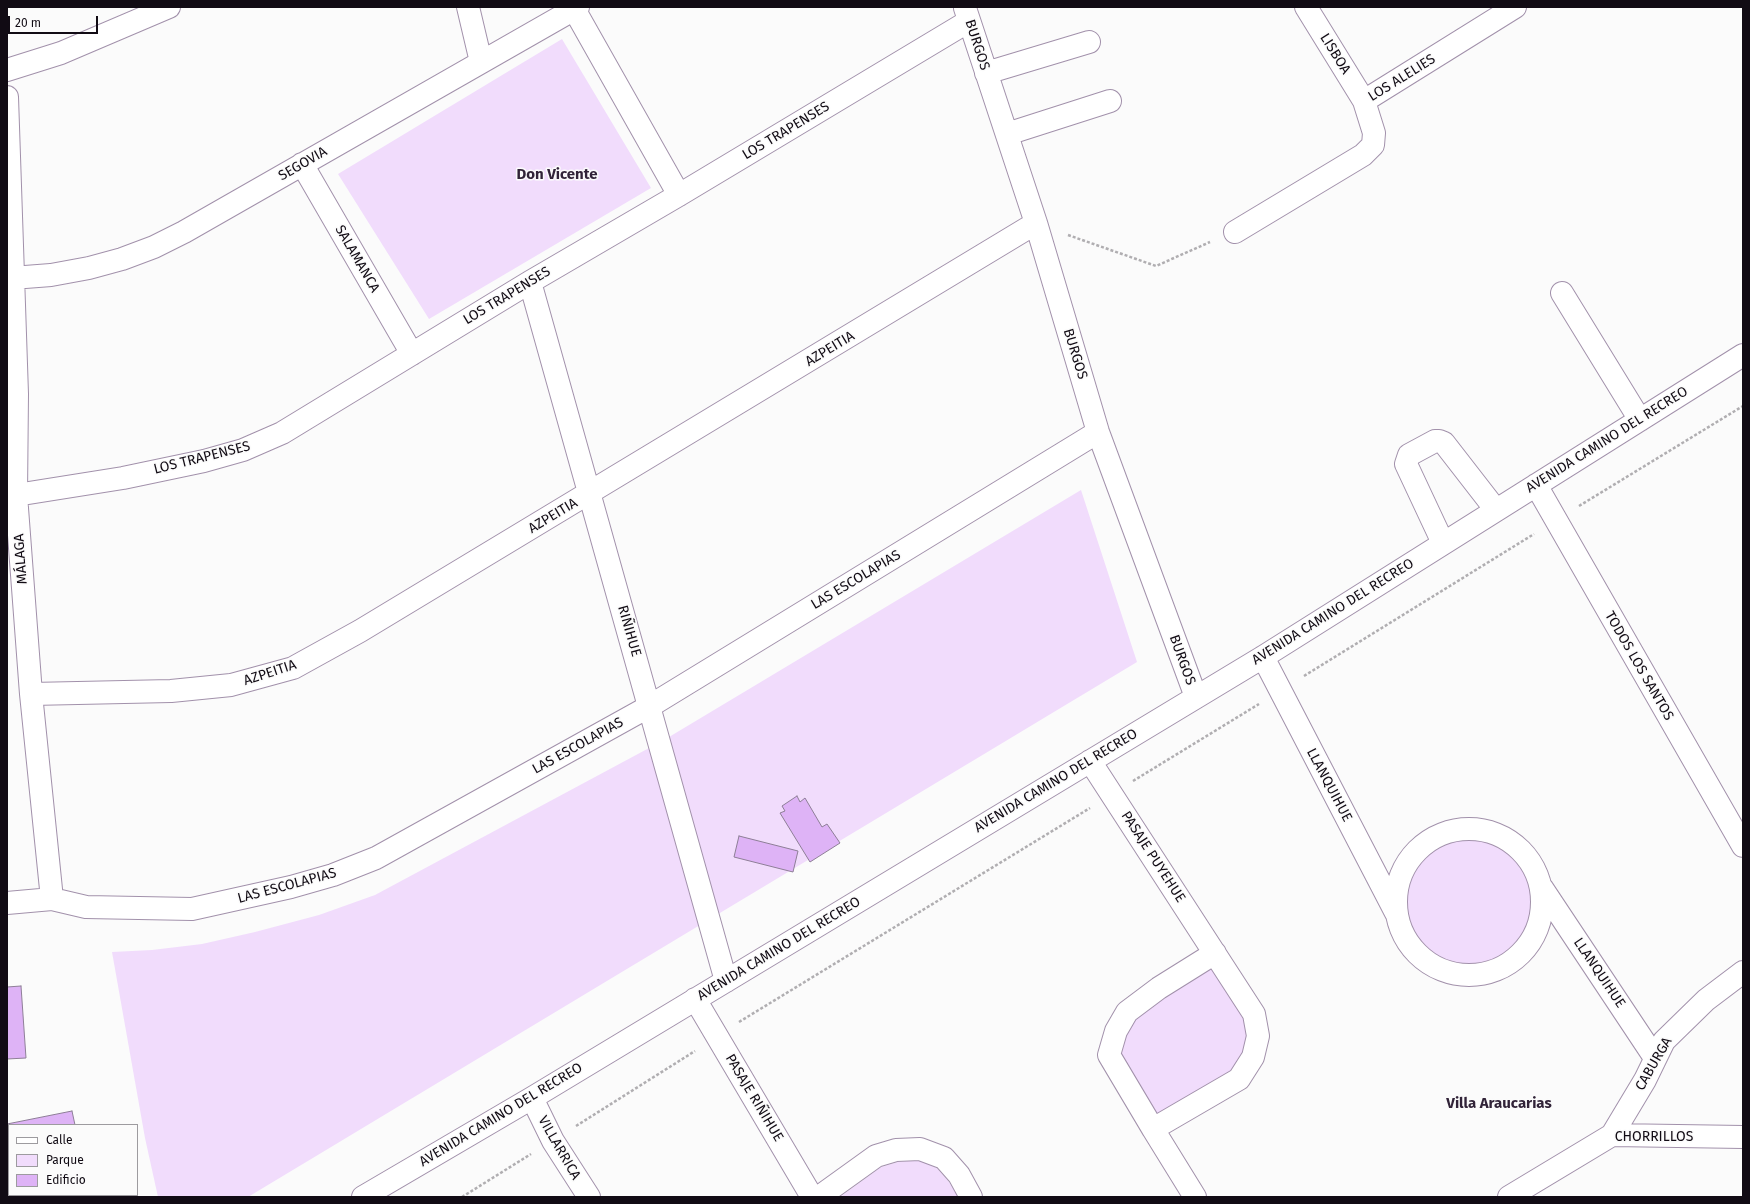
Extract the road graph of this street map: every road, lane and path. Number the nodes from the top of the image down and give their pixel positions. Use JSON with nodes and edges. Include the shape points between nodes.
{"nodes":[{"id":1,"x":169,"y":7,"type":"edge"},
{"id":2,"x":468,"y":7,"type":"edge"},
{"id":3,"x":1306,"y":7,"type":"edge"},
{"id":4,"x":1515,"y":7,"type":"edge"},
{"id":5,"x":576,"y":8,"type":"edge"},
{"id":6,"x":967,"y":14,"type":"edge"},
{"id":7,"x":1089,"y":42,"type":"dead end"},
{"id":8,"x":481,"y":62,"type":"junction"},
{"id":9,"x":7,"y":70,"type":"edge"},
{"id":10,"x":986,"y":73,"type":"junction"},
{"id":11,"x":7,"y":97,"type":"edge"},
{"id":12,"x":1110,"y":101,"type":"dead end"},
{"id":13,"x":1364,"y":101,"type":"junction"},
{"id":14,"x":1006,"y":134,"type":"junction"},
{"id":15,"x":302,"y":164,"type":"junction"},
{"id":16,"x":679,"y":195,"type":"junction"},
{"id":17,"x":1036,"y":223,"type":"junction"},
{"id":18,"x":1235,"y":232,"type":"joint"},
{"id":19,"x":12,"y":278,"type":"junction"},
{"id":20,"x":530,"y":282,"type":"junction"},
{"id":21,"x":1562,"y":293,"type":"dead end"},
{"id":22,"x":412,"y":354,"type":"junction"},
{"id":23,"x":1743,"y":355,"type":"edge"},
{"id":24,"x":12,"y":394,"type":"edge"},
{"id":25,"x":1640,"y":420,"type":"junction"},
{"id":26,"x":1098,"y":432,"type":"junction"},
{"id":27,"x":1536,"y":485,"type":"junction"},
{"id":28,"x":590,"y":494,"type":"junction"},
{"id":29,"x":16,"y":495,"type":"junction"},
{"id":30,"x":1496,"y":510,"type":"junction"},
{"id":31,"x":1444,"y":543,"type":"junction"},
{"id":32,"x":1262,"y":657,"type":"junction"},
{"id":33,"x":31,"y":694,"type":"junction"},
{"id":34,"x":1196,"y":697,"type":"junction"},
{"id":35,"x":650,"y":706,"type":"junction"},
{"id":36,"x":1090,"y":761,"type":"junction"},
{"id":37,"x":1743,"y":846,"type":"edge"},
{"id":38,"x":1542,"y":888,"type":"junction"},
{"id":39,"x":52,"y":899,"type":"junction"},
{"id":40,"x":7,"y":903,"type":"edge"},
{"id":41,"x":1396,"y":913,"type":"junction"},
{"id":42,"x":1215,"y":953,"type":"junction"},
{"id":43,"x":1743,"y":972,"type":"edge"},
{"id":44,"x":726,"y":980,"type":"junction"},
{"id":45,"x":695,"y":999,"type":"junction"},
{"id":46,"x":1655,"y":1058,"type":"junction"},
{"id":47,"x":532,"y":1098,"type":"junction"},
{"id":48,"x":1153,"y":1129,"type":"junction"},
{"id":49,"x":1612,"y":1135,"type":"junction"},
{"id":50,"x":1743,"y":1137,"type":"edge"},
{"id":51,"x":363,"y":1197,"type":"edge"},
{"id":52,"x":589,"y":1197,"type":"edge"},
{"id":53,"x":812,"y":1197,"type":"edge"},
{"id":54,"x":819,"y":1197,"type":"edge"},
{"id":55,"x":971,"y":1197,"type":"edge"},
{"id":56,"x":1195,"y":1197,"type":"edge"},
{"id":57,"x":1509,"y":1197,"type":"edge"}],
"edges":[{"from":1,"to":9,"type":"street","via":[[61,53]]},
{"from":2,"to":8,"type":"street"},
{"from":3,"to":13,"type":"street","name":"LISBOA"},
{"from":4,"to":13,"type":"street","name":"LOS ALELIES"},
{"from":5,"to":8,"type":"street","name":"SEGOVIA"},
{"from":5,"to":16,"type":"street"},
{"from":6,"to":10,"type":"street","name":"BURGOS"},
{"from":6,"to":16,"type":"street","name":"LOS TRAPENSES"},
{"from":7,"to":10,"type":"street"},
{"from":8,"to":15,"type":"street","name":"SEGOVIA"},
{"from":10,"to":14,"type":"street","name":"BURGOS"},
{"from":11,"to":19,"type":"street","name":"MÁLAGA"},
{"from":12,"to":14,"type":"street"},
{"from":13,"to":18,"type":"street","name":"LOS ALELIES","via":[[1374,133],[1373,145],[1363,155]]},
{"from":14,"to":17,"type":"street","name":"BURGOS"},
{"from":15,"to":19,"type":"street","name":"SEGOVIA","via":[[154,247],[89,268],[51,275]]},
{"from":15,"to":22,"type":"street","name":"SALAMANCA"},
{"from":16,"to":20,"type":"street","name":"LOS TRAPENSES"},
{"from":17,"to":18,"type":"path","via":[[1156,266]]},
{"from":17,"to":26,"type":"street","name":"BURGOS"},
{"from":17,"to":28,"type":"street","name":"AZPEITIA"},
{"from":19,"to":24,"type":"street","name":"MÁLAGA"},
{"from":20,"to":22,"type":"street","name":"LOS TRAPENSES"},
{"from":20,"to":28,"type":"street","name":"RIÑIHUE"},
{"from":21,"to":25,"type":"street"},
{"from":22,"to":29,"type":"street","name":"LOS TRAPENSES","via":[[282,433],[243,450],[123,478]]},
{"from":23,"to":25,"type":"street","name":"AVENIDA CAMINO DEL RECREO"},
{"from":24,"to":29,"type":"street","name":"MÁLAGA"},
{"from":25,"to":27,"type":"street","name":"AVENIDA CAMINO DEL RECREO"},
{"from":26,"to":34,"type":"street","name":"BURGOS"},
{"from":26,"to":35,"type":"street","name":"LAS ESCOLAPIAS"},
{"from":27,"to":30,"type":"street","name":"AVENIDA CAMINO DEL RECREO"},
{"from":27,"to":37,"type":"street","name":"TODOS LOS SANTOS"},
{"from":28,"to":33,"type":"street","name":"AZPEITIA","via":[[293,668],[224,686],[171,691]]},
{"from":28,"to":35,"type":"street","name":"RIÑIHUE"},
{"from":29,"to":33,"type":"street","name":"MÁLAGA"},
{"from":30,"to":31,"type":"street","name":"AVENIDA CAMINO DEL RECREO"},
{"from":30,"to":31,"type":"street","via":[[1444,443],[1435,441],[1409,455],[1406,464]]},
{"from":31,"to":32,"type":"street","name":"AVENIDA CAMINO DEL RECREO"},
{"from":32,"to":34,"type":"street","name":"AVENIDA CAMINO DEL RECREO"},
{"from":32,"to":41,"type":"street","name":"LLANQUIHUE"},
{"from":33,"to":39,"type":"street","name":"MÁLAGA"},
{"from":34,"to":36,"type":"street","name":"AVENIDA CAMINO DEL RECREO"},
{"from":35,"to":39,"type":"street","name":"LAS ESCOLAPIAS","via":[[376,858],[334,874],[291,887],[192,909],[86,907]]},
{"from":35,"to":44,"type":"street","name":"RIÑIHUE"},
{"from":36,"to":42,"type":"street","name":"PASAJE PUYEHUE"},
{"from":36,"to":44,"type":"street","name":"AVENIDA CAMINO DEL RECREO"},
{"from":38,"to":41,"type":"street","via":[[1534,866],[1519,847],[1499,835],[1477,829],[1455,830],[1434,837],[1416,851],[1407,863],[1396,891]]},
{"from":38,"to":41,"type":"street","via":[[1543,912],[1536,934],[1523,954],[1505,968],[1482,975],[1459,976],[1437,968],[1418,955],[1404,936]]},
{"from":38,"to":46,"type":"street","name":"LLANQUIHUE"},
{"from":39,"to":40,"type":"street","name":"LAS ESCOLAPIAS"},
{"from":42,"to":48,"type":"street","via":[[1159,988],[1127,1012],[1116,1031],[1109,1055]]},
{"from":42,"to":48,"type":"street","name":"PASAJE PUYEHUE","via":[[1254,1014],[1258,1036],[1253,1057],[1239,1079]]},
{"from":43,"to":46,"type":"street","name":"CABURGA","via":[[1706,1000],[1664,1041]]},
{"from":44,"to":45,"type":"street","name":"AVENIDA CAMINO DEL RECREO"},
{"from":45,"to":47,"type":"street","name":"AVENIDA CAMINO DEL RECREO"},
{"from":45,"to":53,"type":"street","name":"PASAJE RIÑIHUE"},
{"from":46,"to":49,"type":"street","name":"CABURGA"},
{"from":47,"to":51,"type":"street","name":"AVENIDA CAMINO DEL RECREO"},
{"from":47,"to":52,"type":"street","name":"VILLARRICA","via":[[553,1141]]},
{"from":48,"to":56,"type":"street"},
{"from":49,"to":50,"type":"street","name":"CHORRILLOS"},
{"from":49,"to":57,"type":"street","name":"CHORRILLOS"},
{"from":54,"to":55,"type":"street","via":[[876,1156],[896,1150],[920,1149],[944,1158],[959,1175]]}]}
